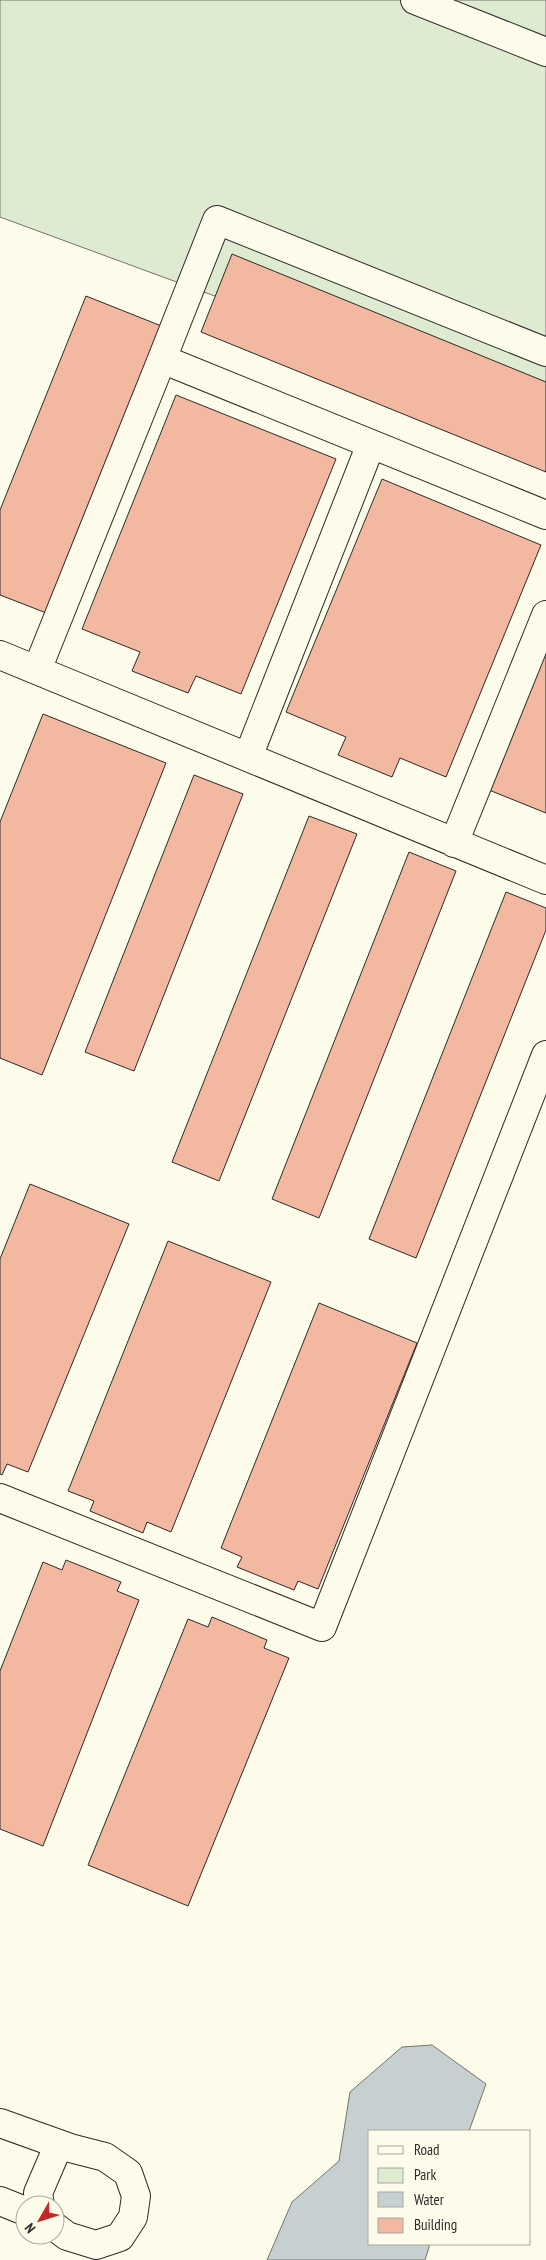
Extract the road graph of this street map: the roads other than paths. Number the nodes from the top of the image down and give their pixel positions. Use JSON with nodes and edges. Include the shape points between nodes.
{"nodes":[{"id":1,"x":415,"y":0,"type":"edge"},
{"id":2,"x":546,"y":52,"type":"edge"},
{"id":3,"x":546,"y":352,"type":"edge"},
{"id":4,"x":162,"y":359,"type":"junction"},
{"id":5,"x":371,"y":444,"type":"junction"},
{"id":6,"x":546,"y":515,"type":"edge"},
{"id":7,"x":546,"y":615,"type":"edge"},
{"id":8,"x":0,"y":655,"type":"edge"},
{"id":9,"x":37,"y":670,"type":"junction"},
{"id":10,"x":248,"y":758,"type":"junction"},
{"id":11,"x":454,"y":843,"type":"junction"},
{"id":12,"x":546,"y":880,"type":"edge"},
{"id":13,"x":546,"y":1055,"type":"edge"},
{"id":14,"x":0,"y":1498,"type":"edge"},
{"id":15,"x":0,"y":2123,"type":"edge"},
{"id":16,"x":59,"y":2144,"type":"junction"},
{"id":17,"x":38,"y":2195,"type":"edge"},
{"id":18,"x":0,"y":2201,"type":"edge"},
{"id":19,"x":15,"y":2207,"type":"edge"},
{"id":20,"x":65,"y":2234,"type":"edge"}],
"edges":[{"from":1,"to":2,"type":"street"},
{"from":3,"to":4,"type":"street","via":[[217,220]]},
{"from":4,"to":5,"type":"street"},
{"from":4,"to":9,"type":"street"},
{"from":5,"to":6,"type":"street"},
{"from":5,"to":10,"type":"street"},
{"from":7,"to":11,"type":"street"},
{"from":8,"to":9,"type":"street"},
{"from":9,"to":10,"type":"street"},
{"from":10,"to":11,"type":"street"},
{"from":11,"to":12,"type":"street"},
{"from":13,"to":14,"type":"street","via":[[322,1627]]},
{"from":15,"to":16,"type":"street"},
{"from":16,"to":17,"type":"street"},
{"from":16,"to":20,"type":"street","via":[[105,2158],[128,2173],[136,2196],[133,2216],[120,2237],[96,2245]]},
{"from":18,"to":19,"type":"street"}]}
